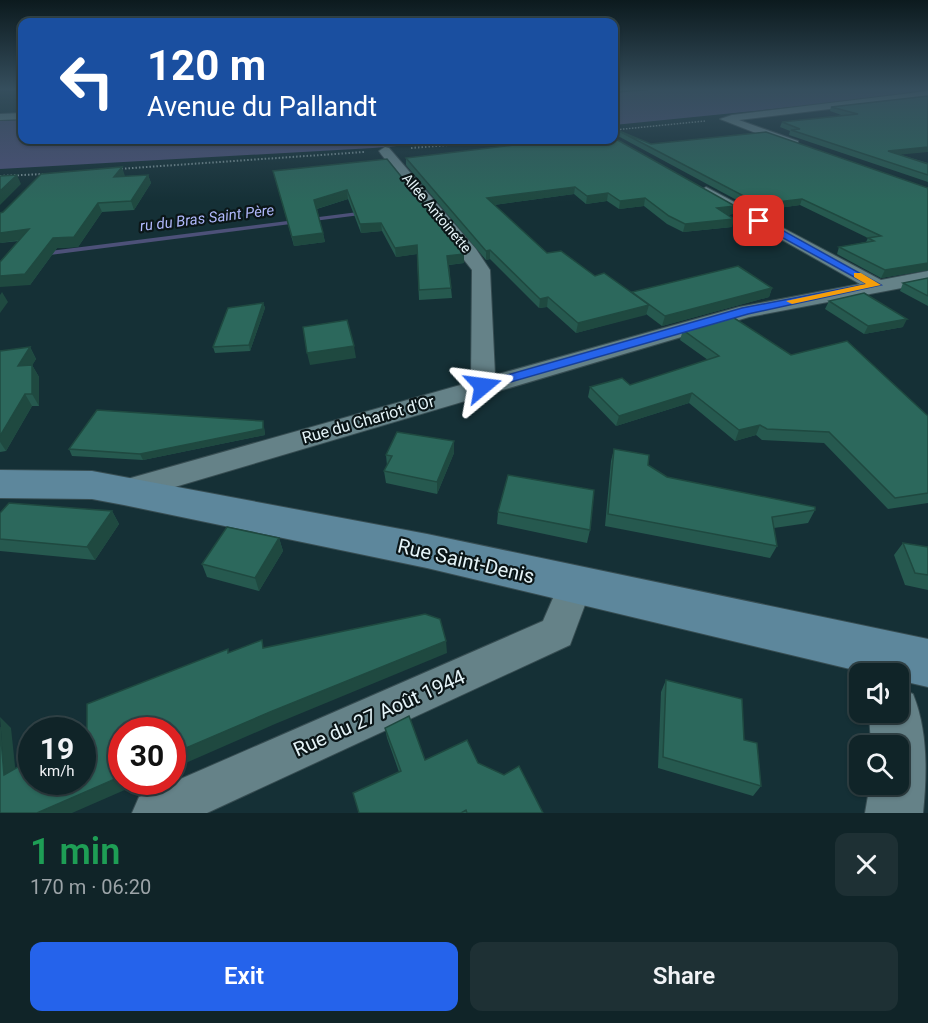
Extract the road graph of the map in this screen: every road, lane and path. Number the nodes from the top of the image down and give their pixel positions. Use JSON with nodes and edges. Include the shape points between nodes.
{"nodes":[{"id":1,"x":645,"y":127,"type":"edge"},
{"id":2,"x":748,"y":127,"type":"edge"},
{"id":3,"x":618,"y":130,"type":"edge"},
{"id":4,"x":465,"y":144,"type":"edge"},
{"id":5,"x":808,"y":148,"type":"edge"},
{"id":6,"x":385,"y":151,"type":"junction"},
{"id":7,"x":113,"y":169,"type":"edge"},
{"id":8,"x":54,"y":173,"type":"edge"},
{"id":9,"x":0,"y":176,"type":"edge"},
{"id":10,"x":691,"y":183,"type":"edge"},
{"id":11,"x":928,"y":278,"type":"edge"},
{"id":12,"x":876,"y":285,"type":"junction"},
{"id":13,"x":483,"y":386,"type":"junction"},
{"id":14,"x":0,"y":484,"type":"edge"},
{"id":15,"x":124,"y":491,"type":"junction"},
{"id":16,"x":575,"y":586,"type":"junction"},
{"id":17,"x":898,"y":663,"type":"edge"},
{"id":18,"x":155,"y":813,"type":"edge"}],
"edges":[{"from":1,"to":3,"type":"path"},
{"from":2,"to":5,"type":"street"},
{"from":4,"to":6,"type":"path"},
{"from":6,"to":7,"type":"path"},
{"from":6,"to":13,"type":"street","name":"Allée Antoinette","via":[[481,270]]},
{"from":8,"to":9,"type":"path"},
{"from":10,"to":12,"type":"street"},
{"from":11,"to":12,"type":"street","name":"Rue du Chariot d'Or"},
{"from":12,"to":13,"type":"street","name":"Rue du Chariot d'Or","via":[[746,311]]},
{"from":13,"to":15,"type":"street","name":"Rue du Chariot d'Or"},
{"from":14,"to":15,"type":"main road","name":"Rue Saint-Denis","via":[[92,485]]},
{"from":15,"to":16,"type":"main road","name":"Rue Saint-Denis","via":[[427,551]]},
{"from":16,"to":17,"type":"main road","name":"Rue Saint-Denis","via":[[758,624]]},
{"from":16,"to":18,"type":"street","name":"Rue du 27 Août 1944","via":[[557,633]]}]}
